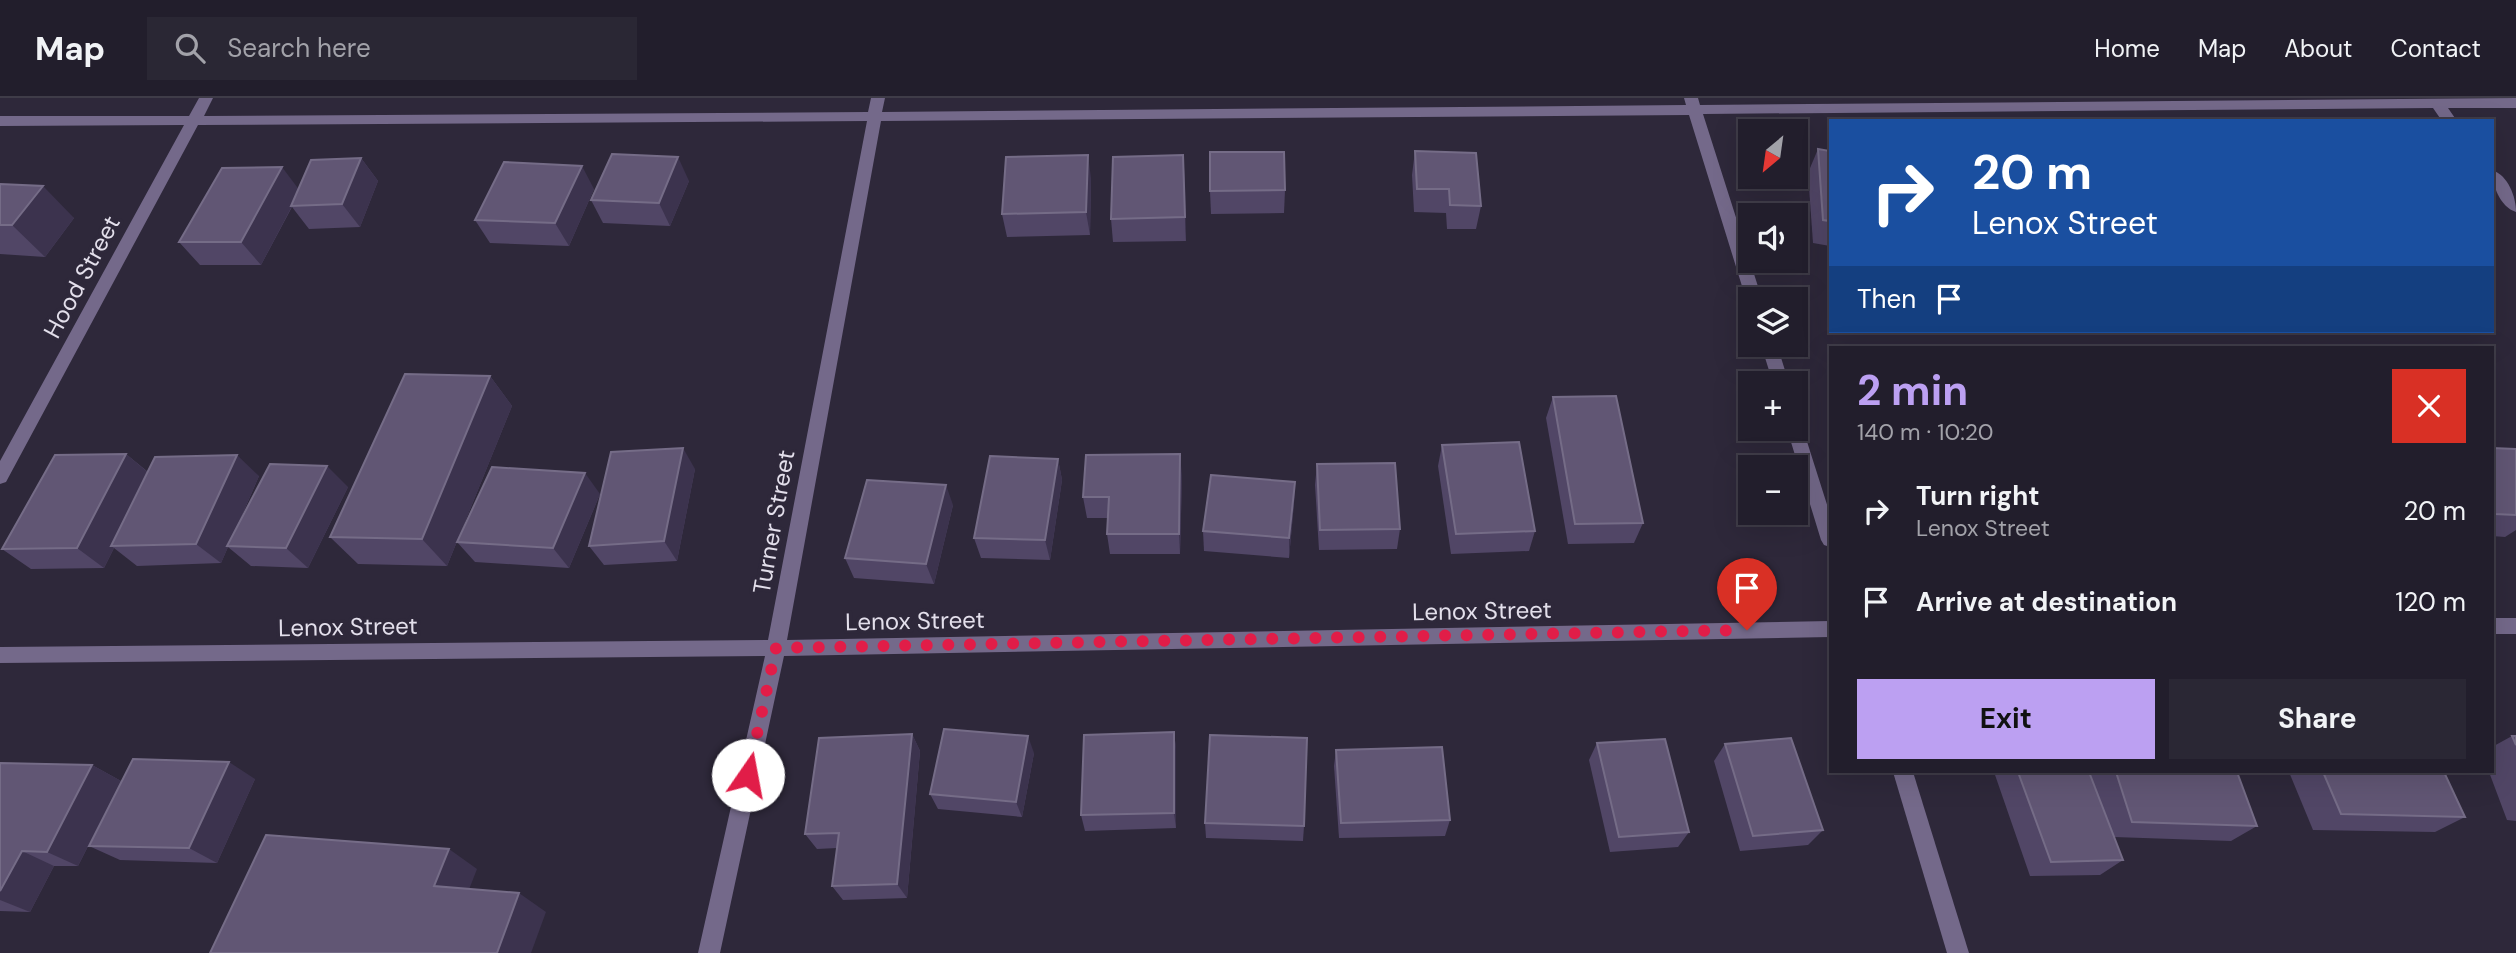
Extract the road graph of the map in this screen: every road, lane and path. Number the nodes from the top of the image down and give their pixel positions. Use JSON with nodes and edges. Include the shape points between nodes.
{"nodes":[{"id":1,"x":206,"y":98,"type":"edge"},
{"id":2,"x":878,"y":98,"type":"edge"},
{"id":3,"x":2435,"y":101,"type":"edge"},
{"id":4,"x":2516,"y":103,"type":"edge"},
{"id":5,"x":1693,"y":105,"type":"edge"},
{"id":6,"x":874,"y":117,"type":"junction"},
{"id":7,"x":193,"y":119,"type":"junction"},
{"id":8,"x":2448,"y":119,"type":"edge"},
{"id":9,"x":0,"y":121,"type":"edge"},
{"id":10,"x":2494,"y":178,"type":"edge"},
{"id":11,"x":2516,"y":206,"type":"edge"},
{"id":12,"x":1750,"y":287,"type":"edge"},
{"id":13,"x":1799,"y":441,"type":"edge"},
{"id":14,"x":0,"y":477,"type":"edge"},
{"id":15,"x":1829,"y":537,"type":"edge"},
{"id":16,"x":2494,"y":626,"type":"edge"},
{"id":17,"x":2516,"y":626,"type":"edge"},
{"id":18,"x":1829,"y":629,"type":"edge"},
{"id":19,"x":776,"y":648,"type":"junction"},
{"id":20,"x":0,"y":655,"type":"edge"},
{"id":21,"x":1903,"y":773,"type":"edge"},
{"id":22,"x":709,"y":953,"type":"edge"},
{"id":23,"x":1958,"y":953,"type":"edge"}],
"edges":[{"from":1,"to":7,"type":"street","name":"Hood Street"},
{"from":2,"to":6,"type":"street","name":"Turner Street"},
{"from":3,"to":4,"type":"street"},
{"from":3,"to":5,"type":"street"},
{"from":3,"to":8,"type":"street"},
{"from":5,"to":6,"type":"street"},
{"from":5,"to":12,"type":"street"},
{"from":6,"to":7,"type":"street"},
{"from":6,"to":19,"type":"street","name":"Turner Street"},
{"from":7,"to":9,"type":"street"},
{"from":7,"to":14,"type":"street","name":"Hood Street"},
{"from":10,"to":11,"type":"street"},
{"from":13,"to":15,"type":"street"},
{"from":16,"to":17,"type":"street"},
{"from":18,"to":19,"type":"street","name":"Lenox Street"},
{"from":19,"to":20,"type":"street","name":"Lenox Street"},
{"from":19,"to":22,"type":"street","name":"Turner Street"},
{"from":21,"to":23,"type":"street"}]}
